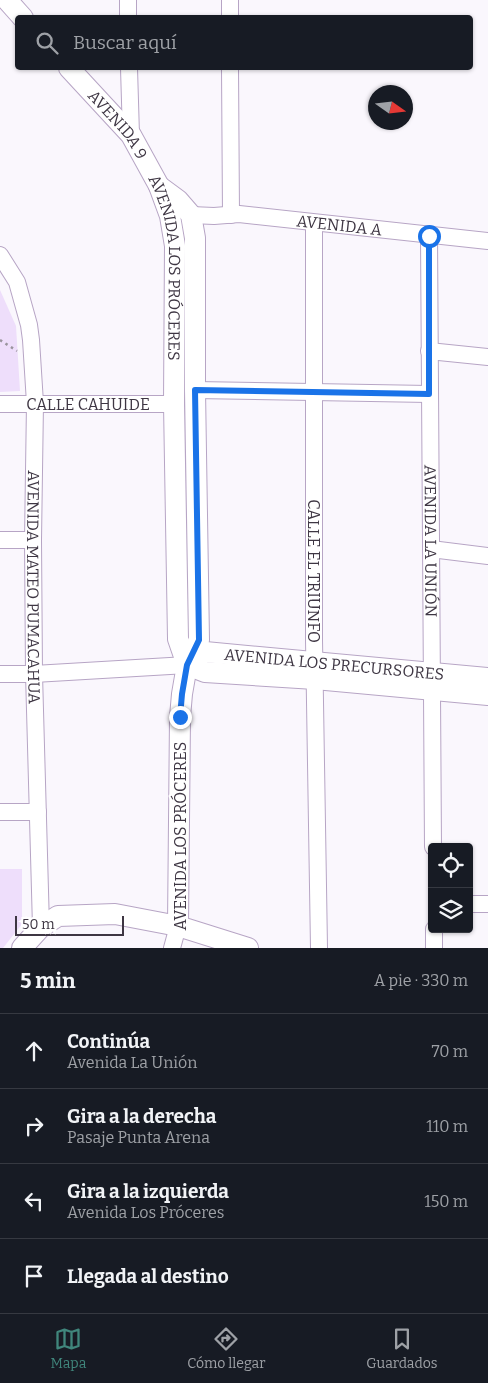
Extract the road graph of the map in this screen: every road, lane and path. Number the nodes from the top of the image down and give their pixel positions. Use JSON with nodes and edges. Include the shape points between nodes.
{"nodes":[{"id":1,"x":7,"y":0,"type":"edge"},
{"id":2,"x":128,"y":0,"type":"edge"},
{"id":3,"x":230,"y":0,"type":"edge"},
{"id":4,"x":20,"y":15,"type":"edge"},
{"id":5,"x":128,"y":15,"type":"edge"},
{"id":6,"x":230,"y":15,"type":"edge"},
{"id":7,"x":71,"y":70,"type":"edge"},
{"id":8,"x":129,"y":70,"type":"edge"},
{"id":9,"x":230,"y":70,"type":"edge"},
{"id":10,"x":131,"y":135,"type":"junction"},
{"id":11,"x":159,"y":186,"type":"junction"},
{"id":12,"x":191,"y":215,"type":"junction"},
{"id":13,"x":231,"y":215,"type":"junction"},
{"id":14,"x":314,"y":223,"type":"junction"},
{"id":15,"x":429,"y":236,"type":"junction"},
{"id":16,"x":488,"y":241,"type":"edge"},
{"id":17,"x":0,"y":254,"type":"edge"},
{"id":18,"x":429,"y":351,"type":"junction"},
{"id":19,"x":488,"y":357,"type":"edge"},
{"id":20,"x":195,"y":390,"type":"junction"},
{"id":21,"x":315,"y":392,"type":"junction"},
{"id":22,"x":429,"y":394,"type":"junction"},
{"id":23,"x":35,"y":403,"type":"junction"},
{"id":24,"x":0,"y":404,"type":"edge"},
{"id":25,"x":174,"y":404,"type":"junction"},
{"id":26,"x":0,"y":540,"type":"edge"},
{"id":27,"x":33,"y":540,"type":"junction"},
{"id":28,"x":430,"y":548,"type":"junction"},
{"id":29,"x":488,"y":556,"type":"edge"},
{"id":30,"x":187,"y":665,"type":"junction"},
{"id":31,"x":315,"y":670,"type":"junction"},
{"id":32,"x":0,"y":674,"type":"edge"},
{"id":33,"x":34,"y":674,"type":"junction"},
{"id":34,"x":488,"y":678,"type":"edge"},
{"id":35,"x":432,"y":681,"type":"junction"},
{"id":36,"x":488,"y":695,"type":"edge"},
{"id":37,"x":0,"y":812,"type":"edge"},
{"id":38,"x":38,"y":812,"type":"junction"},
{"id":39,"x":433,"y":843,"type":"edge"},
{"id":40,"x":473,"y":904,"type":"edge"},
{"id":41,"x":488,"y":904,"type":"edge"},
{"id":42,"x":178,"y":926,"type":"junction"},
{"id":43,"x":41,"y":927,"type":"junction"},
{"id":44,"x":434,"y":933,"type":"edge"},
{"id":45,"x":22,"y":948,"type":"edge"},
{"id":46,"x":172,"y":948,"type":"edge"},
{"id":47,"x":180,"y":948,"type":"edge"},
{"id":48,"x":248,"y":948,"type":"edge"},
{"id":49,"x":319,"y":948,"type":"edge"},
{"id":50,"x":434,"y":948,"type":"edge"}],
"edges":[{"from":1,"to":4,"type":"street"},
{"from":2,"to":5,"type":"street"},
{"from":3,"to":6,"type":"street"},
{"from":7,"to":10,"type":"street","name":"AVENIDA 9"},
{"from":8,"to":10,"type":"street"},
{"from":9,"to":13,"type":"street"},
{"from":10,"to":11,"type":"street","name":"AVENIDA 9"},
{"from":11,"to":12,"type":"street","name":"AVENIDA LOS PRÓCERES"},
{"from":11,"to":25,"type":"street","name":"AVENIDA LOS PRÓCERES","via":[[170,216],[174,246]]},
{"from":12,"to":13,"type":"street","name":"AVENIDA A"},
{"from":12,"to":20,"type":"street","name":"AVENIDA LOS PRÓCERES","via":[[195,238]]},
{"from":13,"to":14,"type":"street","name":"AVENIDA A"},
{"from":14,"to":15,"type":"street","name":"AVENIDA A"},
{"from":14,"to":21,"type":"street","name":"CALLE EL TRIUNFO"},
{"from":15,"to":16,"type":"street","name":"AVENIDA A"},
{"from":15,"to":18,"type":"street","name":"AVENIDA LA UNIÓN"},
{"from":17,"to":23,"type":"street","name":"AVENIDA MATEO PUMACAHUA","via":[[17,282],[29,325]]},
{"from":18,"to":19,"type":"street"},
{"from":18,"to":22,"type":"street","name":"AVENIDA LA UNIÓN"},
{"from":20,"to":21,"type":"street"},
{"from":20,"to":30,"type":"street","name":"AVENIDA LOS PRÓCERES","via":[[199,640]]},
{"from":21,"to":22,"type":"street"},
{"from":21,"to":31,"type":"street","name":"CALLE EL TRIUNFO"},
{"from":22,"to":28,"type":"street","name":"AVENIDA LA UNIÓN"},
{"from":23,"to":24,"type":"street","name":"CALLE CAHUIDE"},
{"from":23,"to":25,"type":"street","name":"CALLE CAHUIDE"},
{"from":23,"to":27,"type":"street","name":"AVENIDA MATEO PUMACAHUA"},
{"from":25,"to":30,"type":"street","name":"AVENIDA LOS PRÓCERES","via":[[178,639]]},
{"from":26,"to":27,"type":"street"},
{"from":27,"to":33,"type":"street","name":"AVENIDA MATEO PUMACAHUA"},
{"from":28,"to":29,"type":"street"},
{"from":28,"to":35,"type":"street","name":"AVENIDA LA UNIÓN"},
{"from":30,"to":31,"type":"street","name":"AVENIDA LOS PRECURSORES","via":[[205,672]]},
{"from":30,"to":33,"type":"street","name":"AVENIDA LOS PRECURSORES"},
{"from":30,"to":42,"type":"street","name":"AVENIDA LOS PRÓCERES","via":[[180,717]]},
{"from":31,"to":35,"type":"street","name":"AVENIDA LOS PRECURSORES"},
{"from":31,"to":49,"type":"street","name":"CALLE EL TRIUNFO"},
{"from":32,"to":33,"type":"street","name":"AVENIDA LOS PRECURSORES"},
{"from":33,"to":38,"type":"street","name":"AVENIDA MATEO PUMACAHUA"},
{"from":34,"to":35,"type":"street","name":"AVENIDA LOS PRECURSORES"},
{"from":35,"to":36,"type":"street","name":"AVENIDA LOS PRECURSORES"},
{"from":35,"to":39,"type":"street","name":"AVENIDA LA UNIÓN"},
{"from":37,"to":38,"type":"street"},
{"from":38,"to":43,"type":"street","name":"AVENIDA MATEO PUMACAHUA"},
{"from":40,"to":41,"type":"street"},
{"from":42,"to":43,"type":"street","via":[[115,914],[58,916]]},
{"from":42,"to":46,"type":"street"},
{"from":42,"to":47,"type":"street","name":"AVENIDA LOS PRÓCERES"},
{"from":42,"to":48,"type":"street"},
{"from":43,"to":45,"type":"street"},
{"from":44,"to":50,"type":"street"}]}
